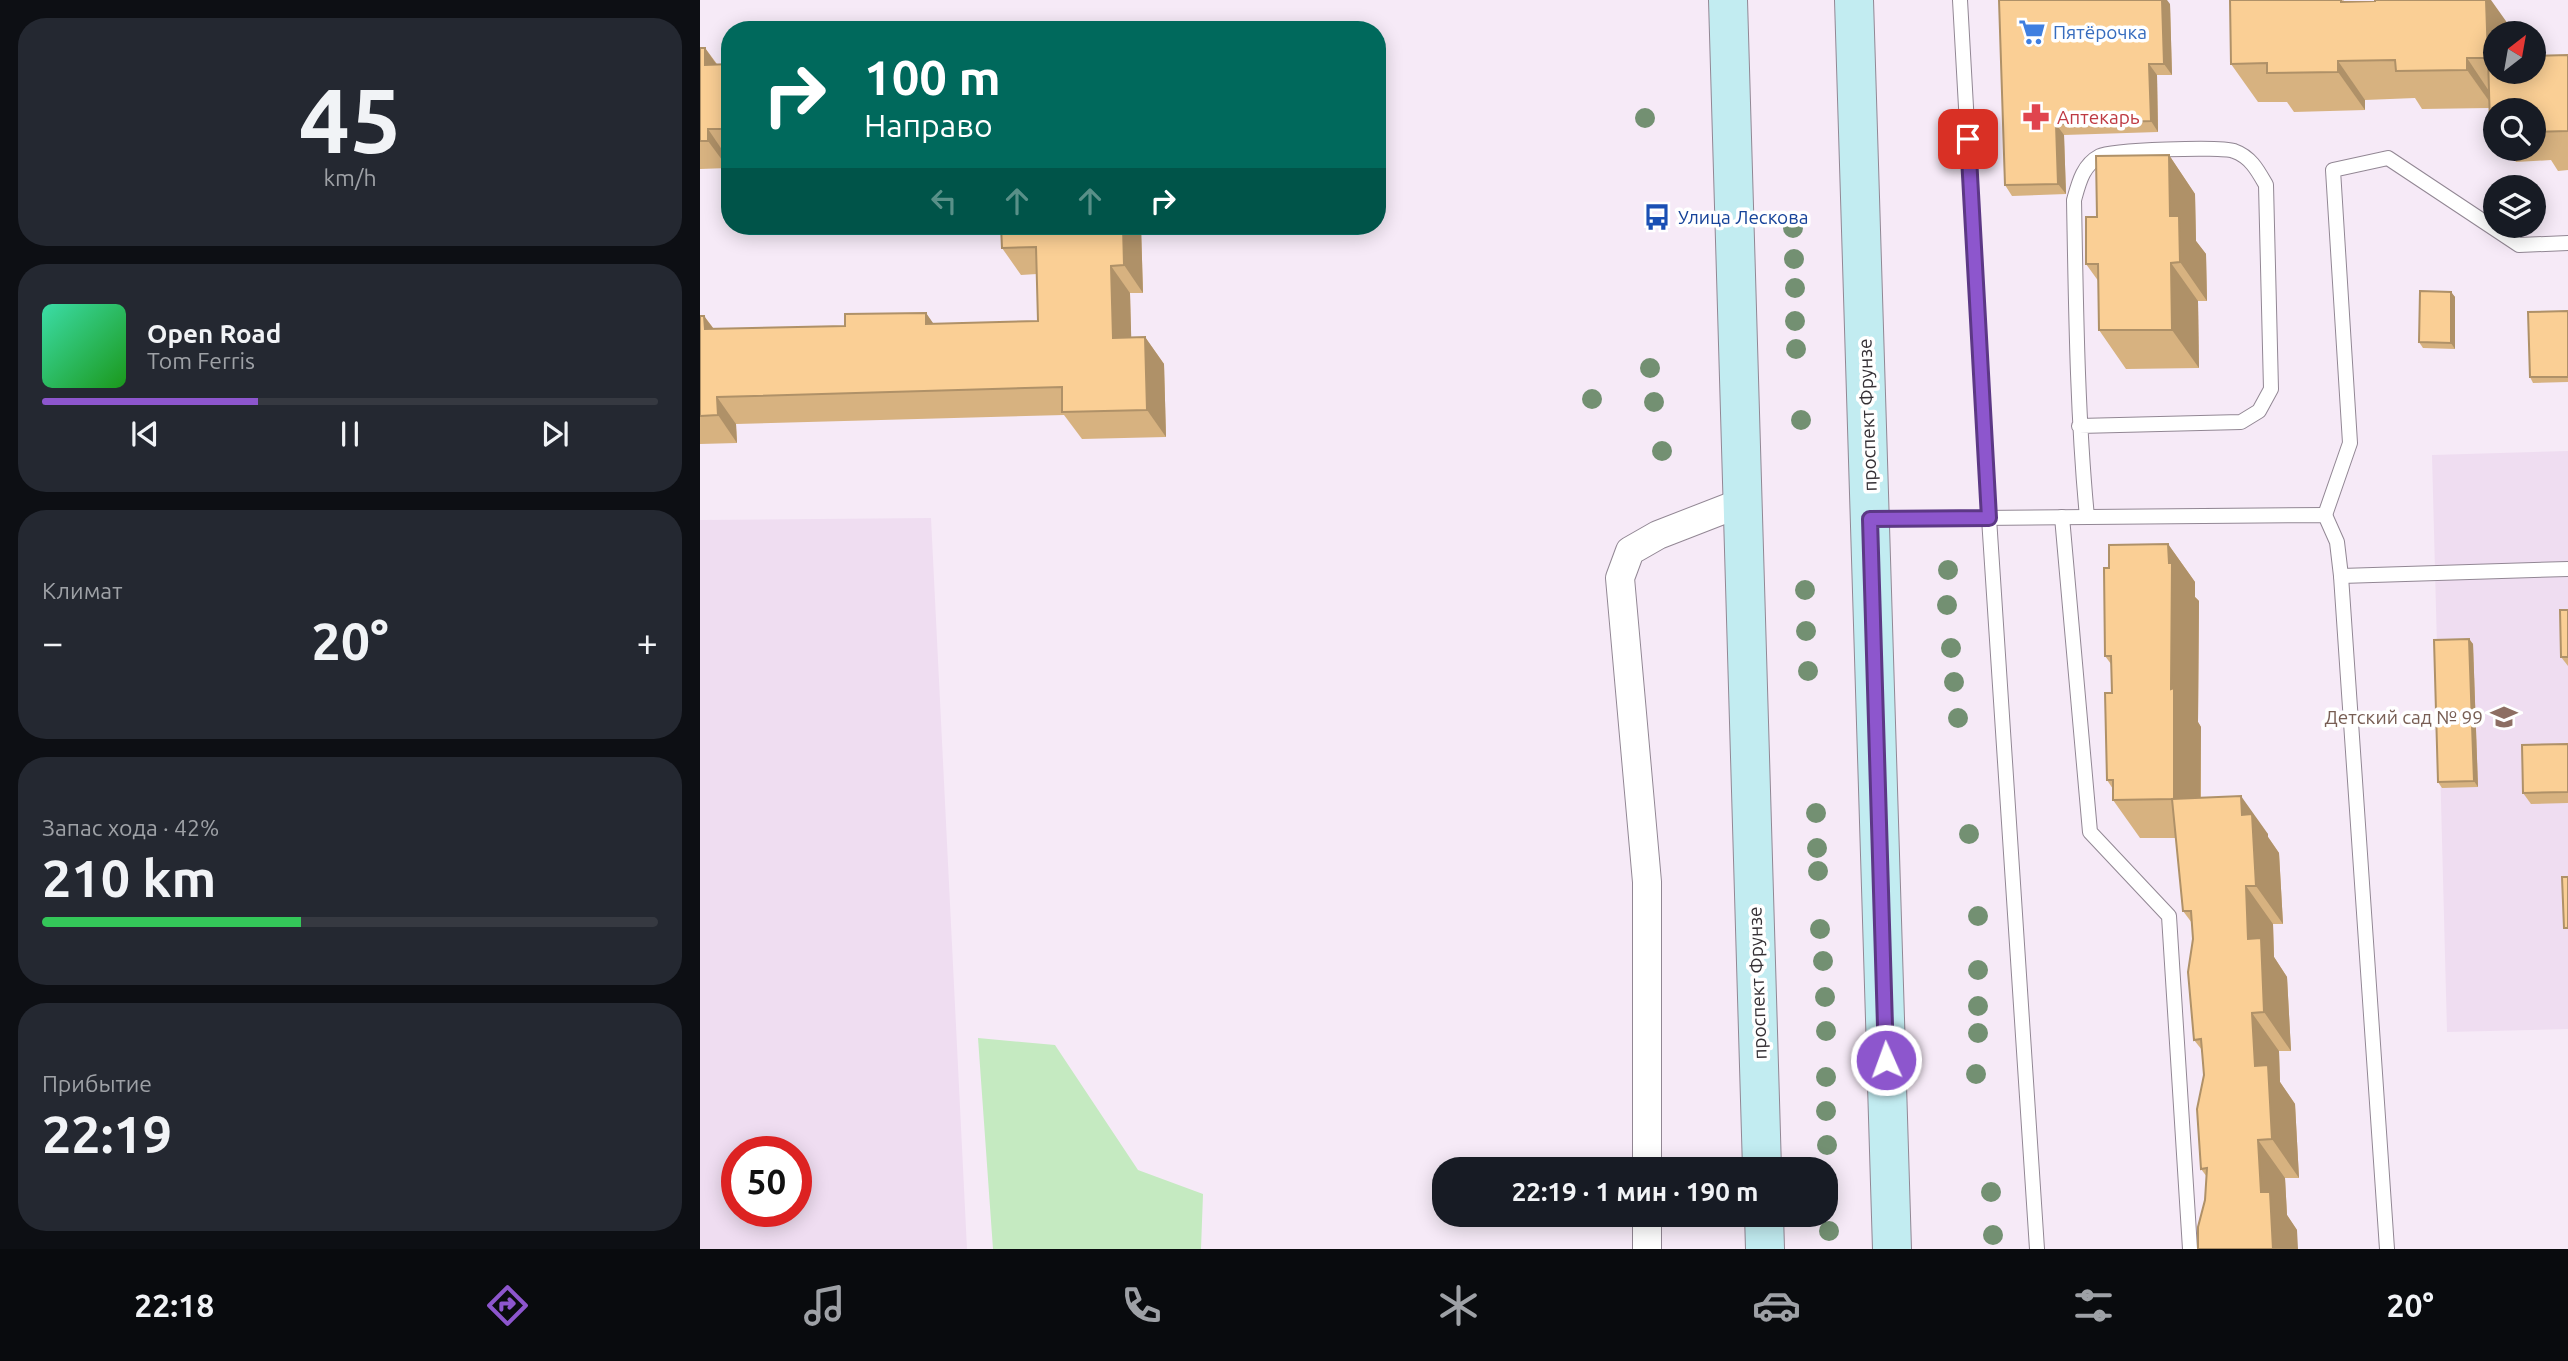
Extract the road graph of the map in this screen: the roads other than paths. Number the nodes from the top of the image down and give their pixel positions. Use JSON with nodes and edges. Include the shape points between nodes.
{"nodes":[{"id":1,"x":1728,"y":0,"type":"edge"},
{"id":2,"x":1854,"y":0,"type":"edge"},
{"id":3,"x":1960,"y":0,"type":"edge"},
{"id":4,"x":2568,"y":243,"type":"edge"},
{"id":5,"x":2079,"y":426,"type":"junction"},
{"id":6,"x":1743,"y":502,"type":"junction"},
{"id":7,"x":2325,"y":515,"type":"junction"},
{"id":8,"x":2062,"y":517,"type":"junction"},
{"id":9,"x":2087,"y":517,"type":"junction"},
{"id":10,"x":1989,"y":518,"type":"junction"},
{"id":11,"x":1870,"y":519,"type":"junction"},
{"id":12,"x":2568,"y":569,"type":"edge"},
{"id":13,"x":2341,"y":576,"type":"junction"},
{"id":14,"x":1647,"y":1157,"type":"edge"},
{"id":15,"x":1762,"y":1157,"type":"edge"},
{"id":16,"x":1647,"y":1227,"type":"edge"},
{"id":17,"x":1764,"y":1227,"type":"edge"},
{"id":18,"x":1647,"y":1249,"type":"edge"},
{"id":19,"x":1765,"y":1249,"type":"edge"},
{"id":20,"x":1892,"y":1249,"type":"edge"},
{"id":21,"x":2037,"y":1249,"type":"edge"},
{"id":22,"x":2190,"y":1249,"type":"edge"},
{"id":23,"x":2387,"y":1249,"type":"edge"}],
"edges":[{"from":1,"to":6,"type":"main road","name":"проспект Фрунзе"},
{"from":2,"to":11,"type":"main road","name":"проспект Фрунзе"},
{"from":3,"to":10,"type":"lane"},
{"from":4,"to":7,"type":"lane","via":[[2519,245],[2388,158],[2333,170],[2350,443]]},
{"from":5,"to":5,"type":"lane","via":[[2241,422],[2259,411],[2271,389],[2266,185],[2253,163],[2233,150],[2123,150],[2101,155],[2082,173],[2074,200]]},
{"from":5,"to":9,"type":"lane"},
{"from":6,"to":14,"type":"street","via":[[1658,535],[1630,551],[1620,578],[1647,882]]},
{"from":6,"to":15,"type":"main road","name":"проспект Фрунзе"},
{"from":7,"to":9,"type":"lane"},
{"from":7,"to":13,"type":"lane","via":[[2337,542]]},
{"from":8,"to":9,"type":"lane"},
{"from":8,"to":10,"type":"lane"},
{"from":8,"to":22,"type":"lane","via":[[2090,832],[2169,916]]},
{"from":10,"to":11,"type":"lane"},
{"from":10,"to":21,"type":"lane"},
{"from":11,"to":20,"type":"main road","name":"проспект Фрунзе"},
{"from":12,"to":13,"type":"lane"},
{"from":13,"to":23,"type":"lane"},
{"from":16,"to":18,"type":"street"},
{"from":17,"to":19,"type":"main road"}]}
